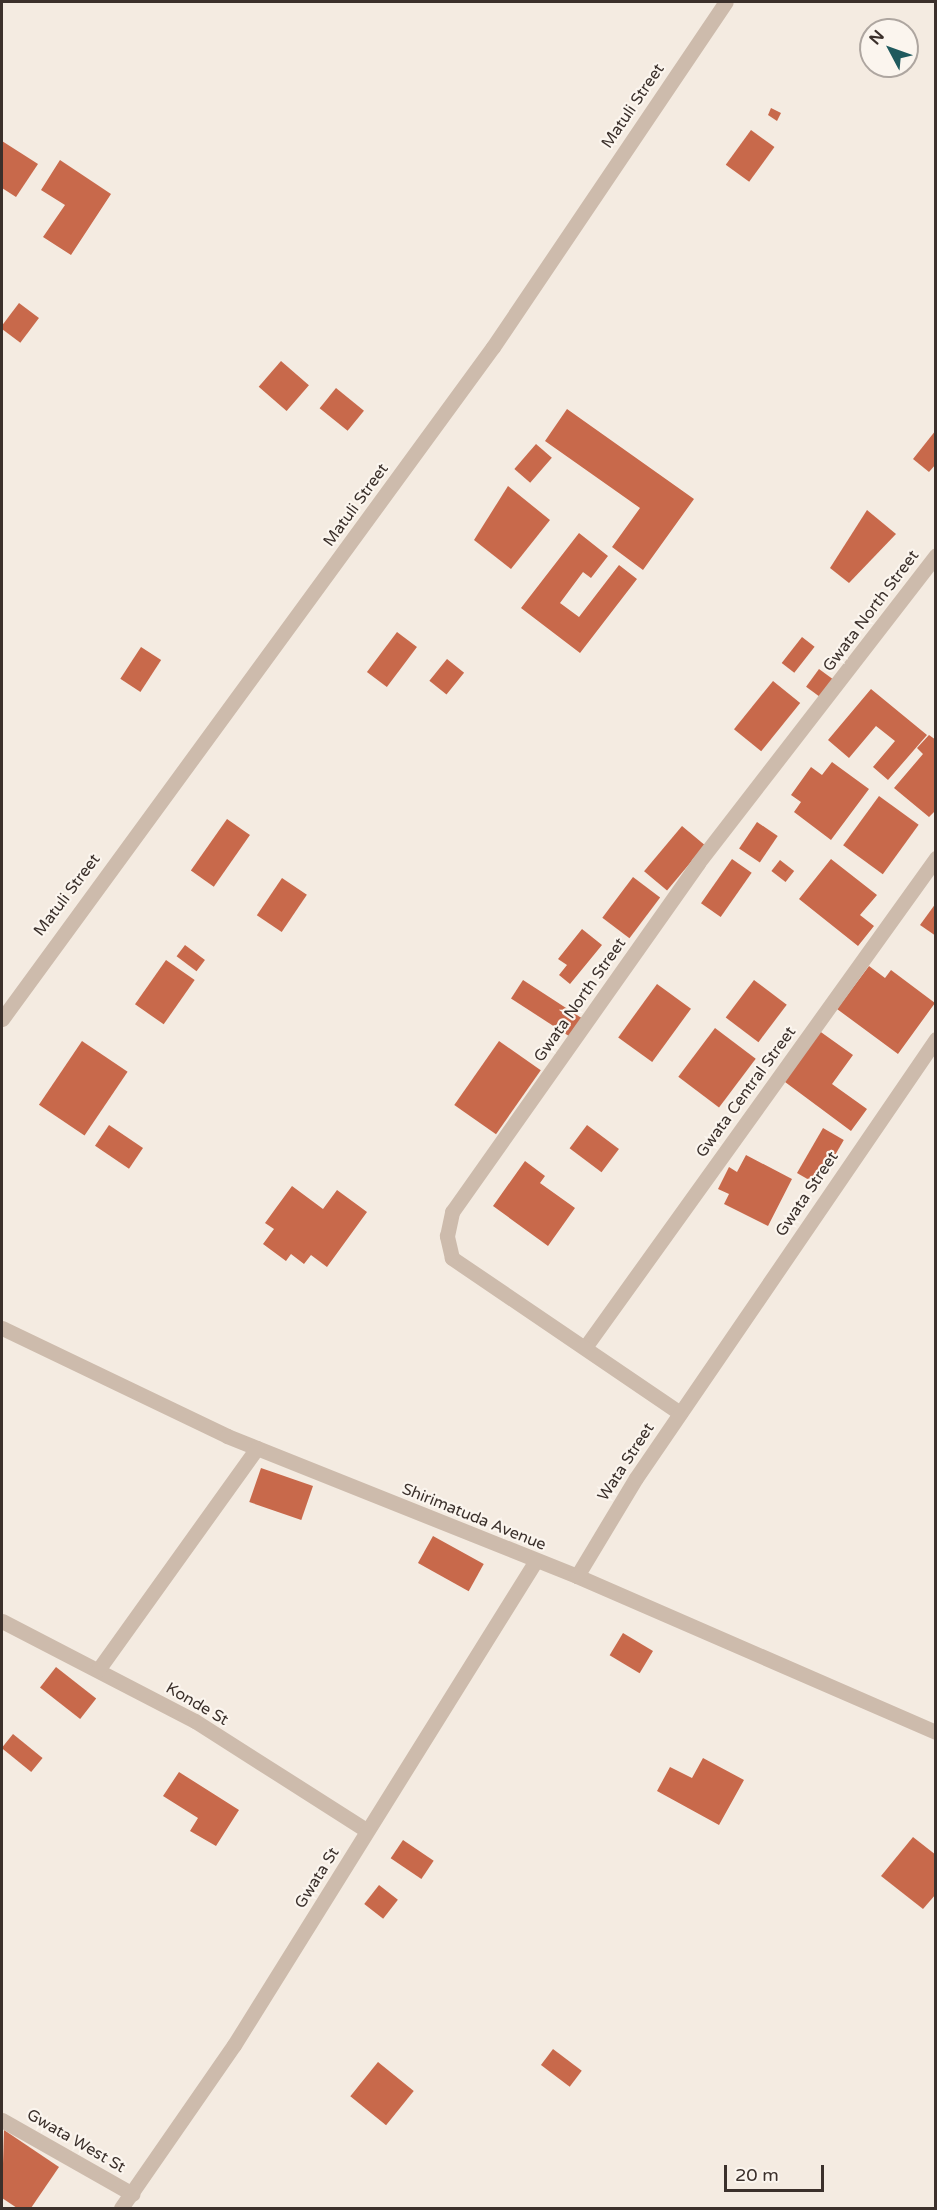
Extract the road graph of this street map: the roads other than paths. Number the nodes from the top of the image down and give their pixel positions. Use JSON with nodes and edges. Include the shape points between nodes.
{"nodes":[{"id":1,"x":726,"y":2,"type":"edge"},
{"id":2,"x":936,"y":555,"type":"edge"},
{"id":3,"x":936,"y":858,"type":"edge"},
{"id":4,"x":2,"y":1019,"type":"edge"},
{"id":5,"x":936,"y":1039,"type":"edge"},
{"id":6,"x":2,"y":1328,"type":"edge"},
{"id":7,"x":586,"y":1346,"type":"junction"},
{"id":8,"x":709,"y":1370,"type":"joint"},
{"id":9,"x":680,"y":1413,"type":"junction"},
{"id":10,"x":257,"y":1448,"type":"junction"},
{"id":11,"x":535,"y":1562,"type":"junction"},
{"id":12,"x":577,"y":1576,"type":"junction"},
{"id":13,"x":2,"y":1621,"type":"edge"},
{"id":14,"x":98,"y":1670,"type":"junction"},
{"id":15,"x":936,"y":1732,"type":"edge"},
{"id":16,"x":366,"y":1830,"type":"junction"},
{"id":17,"x":2,"y":2120,"type":"edge"},
{"id":18,"x":132,"y":2194,"type":"junction"},
{"id":19,"x":122,"y":2208,"type":"edge"}],
"edges":[{"from":1,"to":4,"type":"street","name":"Matuli Street","via":[[493,347]]},
{"from":2,"to":7,"type":"street","name":"Gwata North Street","via":[[698,863],[452,1212],[447,1236],[452,1258]]},
{"from":3,"to":7,"type":"street","name":"Gwata Central Street"},
{"from":5,"to":8,"type":"street","name":"Gwata Street"},
{"from":6,"to":10,"type":"street","name":"Shirimatuda Avenue"},
{"from":7,"to":9,"type":"street","name":"Gwata North Street"},
{"from":8,"to":9,"type":"street","name":"Wata Street"},
{"from":9,"to":12,"type":"street","name":"Wata Street"},
{"from":10,"to":11,"type":"street","name":"Shirimatuda Avenue"},
{"from":10,"to":14,"type":"street"},
{"from":11,"to":12,"type":"street","name":"Shirimatuda Avenue"},
{"from":11,"to":16,"type":"street","name":"Gwata St"},
{"from":12,"to":15,"type":"street","name":"Shirimatuda Avenue"},
{"from":13,"to":14,"type":"street","name":"Konde St"},
{"from":14,"to":16,"type":"street","name":"Konde St","via":[[195,1721]]},
{"from":16,"to":18,"type":"street","name":"Gwata St","via":[[234,2045]]},
{"from":17,"to":18,"type":"street","name":"Gwata West St"},
{"from":18,"to":19,"type":"street","name":"Gwata St"}]}
